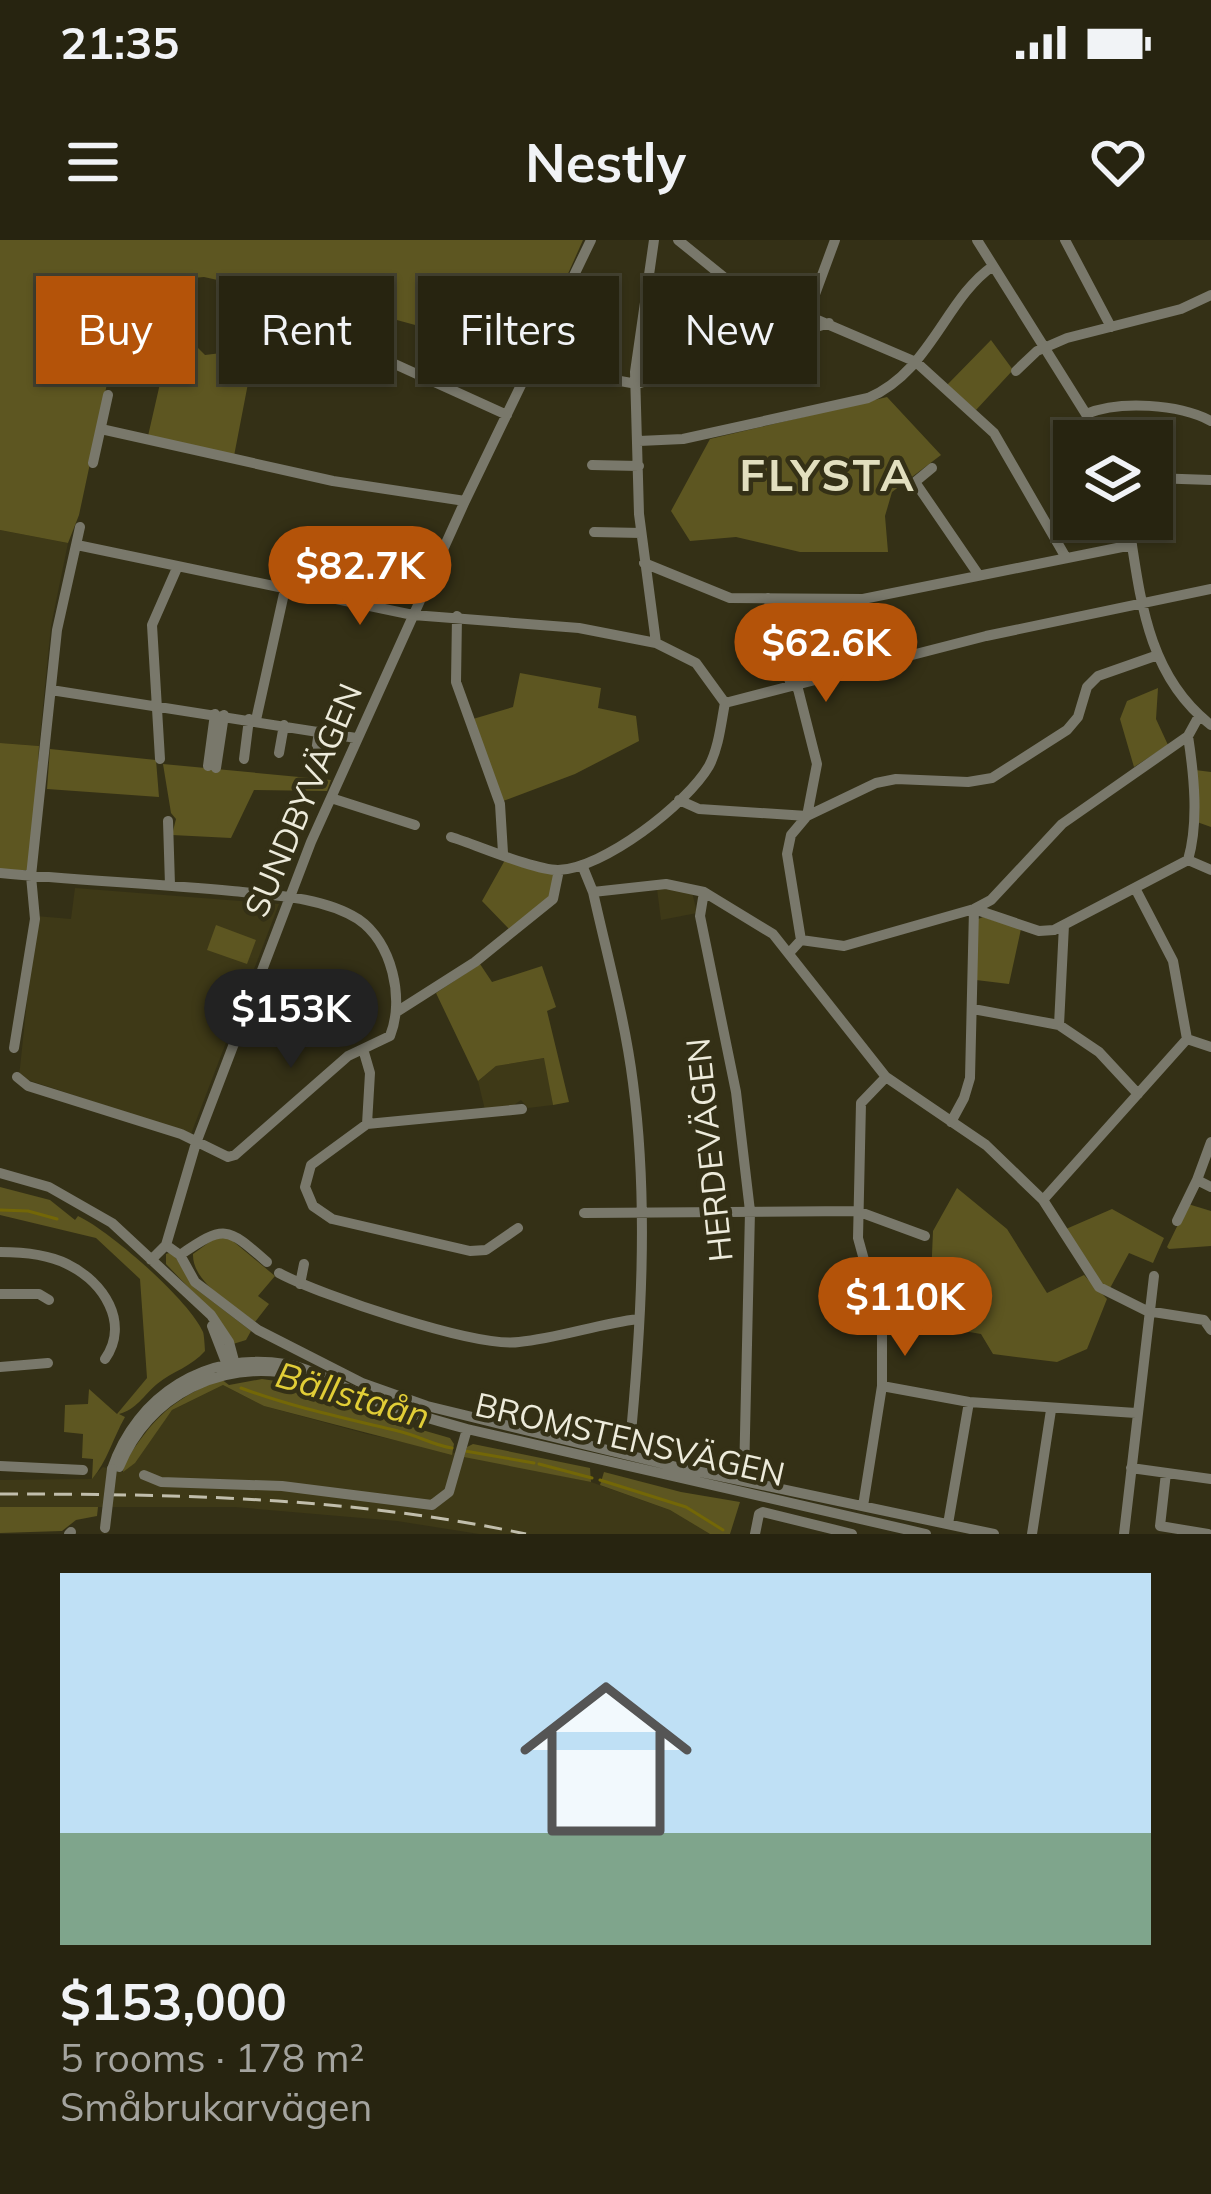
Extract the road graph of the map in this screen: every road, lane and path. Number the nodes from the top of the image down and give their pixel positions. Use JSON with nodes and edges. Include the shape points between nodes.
{"nodes":[{"id":1,"x":591,"y":240,"type":"edge"},
{"id":2,"x":654,"y":240,"type":"edge"},
{"id":3,"x":678,"y":240,"type":"edge"},
{"id":4,"x":835,"y":240,"type":"edge"},
{"id":5,"x":977,"y":240,"type":"edge"},
{"id":6,"x":1065,"y":240,"type":"edge"},
{"id":7,"x":993,"y":266,"type":"junction"},
{"id":8,"x":573,"y":276,"type":"edge"},
{"id":9,"x":721,"y":276,"type":"edge"},
{"id":10,"x":817,"y":289,"type":"edge"},
{"id":11,"x":1211,"y":295,"type":"edge"},
{"id":12,"x":817,"y":318,"type":"edge"},
{"id":13,"x":829,"y":323,"type":"junction"},
{"id":14,"x":817,"y":327,"type":"edge"},
{"id":15,"x":1111,"y":327,"type":"junction"},
{"id":16,"x":1044,"y":348,"type":"junction"},
{"id":17,"x":916,"y":362,"type":"junction"},
{"id":18,"x":394,"y":364,"type":"edge"},
{"id":19,"x":1016,"y":371,"type":"dead end"},
{"id":20,"x":619,"y":380,"type":"edge"},
{"id":21,"x":643,"y":381,"type":"edge"},
{"id":22,"x":637,"y":383,"type":"junction"},
{"id":23,"x":521,"y":384,"type":"edge"},
{"id":24,"x":107,"y":395,"type":"dead end"},
{"id":25,"x":1087,"y":414,"type":"junction"},
{"id":26,"x":507,"y":415,"type":"junction"},
{"id":27,"x":1090,"y":420,"type":"edge"},
{"id":28,"x":1211,"y":421,"type":"edge"},
{"id":29,"x":101,"y":429,"type":"junction"},
{"id":30,"x":639,"y":441,"type":"junction"},
{"id":31,"x":93,"y":463,"type":"dead end"},
{"id":32,"x":592,"y":465,"type":"dead end"},
{"id":33,"x":639,"y":466,"type":"junction"},
{"id":34,"x":932,"y":468,"type":"dead end"},
{"id":35,"x":1173,"y":479,"type":"edge"},
{"id":36,"x":1211,"y":480,"type":"edge"},
{"id":37,"x":465,"y":501,"type":"junction"},
{"id":38,"x":80,"y":527,"type":"dead end"},
{"id":39,"x":595,"y":532,"type":"dead end"},
{"id":40,"x":641,"y":533,"type":"junction"},
{"id":41,"x":1131,"y":540,"type":"edge"},
{"id":42,"x":77,"y":545,"type":"junction"},
{"id":43,"x":1132,"y":545,"type":"junction"},
{"id":44,"x":1065,"y":556,"type":"junction"},
{"id":45,"x":644,"y":563,"type":"junction"},
{"id":46,"x":177,"y":568,"type":"junction"},
{"id":47,"x":978,"y":574,"type":"junction"},
{"id":48,"x":285,"y":589,"type":"junction"},
{"id":49,"x":1211,"y":589,"type":"edge"},
{"id":50,"x":768,"y":598,"type":"junction"},
{"id":51,"x":1141,"y":603,"type":"junction"},
{"id":52,"x":413,"y":615,"type":"junction"},
{"id":53,"x":457,"y":616,"type":"junction"},
{"id":54,"x":656,"y":643,"type":"junction"},
{"id":55,"x":1158,"y":655,"type":"junction"},
{"id":56,"x":794,"y":686,"type":"junction"},
{"id":57,"x":51,"y":690,"type":"junction"},
{"id":58,"x":725,"y":703,"type":"junction"},
{"id":59,"x":157,"y":706,"type":"junction"},
{"id":60,"x":219,"y":715,"type":"junction"},
{"id":61,"x":1199,"y":716,"type":"junction"},
{"id":62,"x":252,"y":719,"type":"junction"},
{"id":63,"x":284,"y":725,"type":"junction"},
{"id":64,"x":1211,"y":725,"type":"edge"},
{"id":65,"x":319,"y":731,"type":"junction"},
{"id":66,"x":1188,"y":736,"type":"junction"},
{"id":67,"x":356,"y":738,"type":"junction"},
{"id":68,"x":279,"y":753,"type":"dead end"},
{"id":69,"x":160,"y":759,"type":"dead end"},
{"id":70,"x":244,"y":759,"type":"dead end"},
{"id":71,"x":315,"y":759,"type":"dead end"},
{"id":72,"x":212,"y":767,"type":"dead end"},
{"id":73,"x":331,"y":798,"type":"junction"},
{"id":74,"x":680,"y":800,"type":"junction"},
{"id":75,"x":807,"y":816,"type":"junction"},
{"id":76,"x":168,"y":821,"type":"dead end"},
{"id":77,"x":415,"y":825,"type":"dead end"},
{"id":78,"x":451,"y":837,"type":"dead end"},
{"id":79,"x":503,"y":853,"type":"junction"},
{"id":80,"x":1188,"y":860,"type":"junction"},
{"id":81,"x":582,"y":865,"type":"junction"},
{"id":82,"x":559,"y":870,"type":"junction"},
{"id":83,"x":1211,"y":870,"type":"edge"},
{"id":84,"x":0,"y":873,"type":"edge"},
{"id":85,"x":31,"y":876,"type":"junction"},
{"id":86,"x":170,"y":885,"type":"junction"},
{"id":87,"x":1135,"y":888,"type":"junction"},
{"id":88,"x":593,"y":892,"type":"junction"},
{"id":89,"x":704,"y":892,"type":"junction"},
{"id":90,"x":290,"y":897,"type":"junction"},
{"id":91,"x":974,"y":909,"type":"junction"},
{"id":92,"x":1064,"y":925,"type":"junction"},
{"id":93,"x":801,"y":940,"type":"junction"},
{"id":94,"x":790,"y":951,"type":"junction"},
{"id":95,"x":974,"y":1009,"type":"junction"},
{"id":96,"x":398,"y":1011,"type":"junction"},
{"id":97,"x":0,"y":1021,"type":"edge"},
{"id":98,"x":1059,"y":1025,"type":"junction"},
{"id":99,"x":19,"y":1026,"type":"junction"},
{"id":100,"x":1187,"y":1039,"type":"junction"},
{"id":101,"x":1211,"y":1047,"type":"edge"},
{"id":102,"x":14,"y":1048,"type":"dead end"},
{"id":103,"x":363,"y":1049,"type":"junction"},
{"id":104,"x":16,"y":1077,"type":"dead end"},
{"id":105,"x":886,"y":1077,"type":"junction"},
{"id":106,"x":1138,"y":1094,"type":"junction"},
{"id":107,"x":522,"y":1109,"type":"dead end"},
{"id":108,"x":951,"y":1122,"type":"junction"},
{"id":109,"x":368,"y":1124,"type":"junction"},
{"id":110,"x":1211,"y":1142,"type":"edge"},
{"id":111,"x":196,"y":1143,"type":"junction"},
{"id":112,"x":0,"y":1173,"type":"edge"},
{"id":113,"x":1197,"y":1180,"type":"junction"},
{"id":114,"x":1211,"y":1187,"type":"edge"},
{"id":115,"x":1043,"y":1200,"type":"junction"},
{"id":116,"x":749,"y":1211,"type":"junction"},
{"id":117,"x":856,"y":1211,"type":"junction"},
{"id":118,"x":642,"y":1212,"type":"junction"},
{"id":119,"x":584,"y":1213,"type":"dead end"},
{"id":120,"x":1177,"y":1221,"type":"dead end"},
{"id":121,"x":518,"y":1228,"type":"dead end"},
{"id":122,"x":925,"y":1236,"type":"dead end"},
{"id":123,"x":166,"y":1245,"type":"junction"},
{"id":124,"x":0,"y":1252,"type":"edge"},
{"id":125,"x":180,"y":1255,"type":"junction"},
{"id":126,"x":151,"y":1260,"type":"junction"},
{"id":127,"x":267,"y":1262,"type":"dead end"},
{"id":128,"x":304,"y":1264,"type":"dead end"},
{"id":129,"x":279,"y":1273,"type":"dead end"},
{"id":130,"x":1154,"y":1276,"type":"dead end"},
{"id":131,"x":300,"y":1284,"type":"junction"},
{"id":132,"x":0,"y":1294,"type":"edge"},
{"id":133,"x":49,"y":1300,"type":"dead end"},
{"id":134,"x":1148,"y":1311,"type":"junction"},
{"id":135,"x":638,"y":1319,"type":"junction"},
{"id":136,"x":1210,"y":1326,"type":"edge"},
{"id":137,"x":105,"y":1360,"type":"dead end"},
{"id":138,"x":48,"y":1364,"type":"dead end"},
{"id":139,"x":0,"y":1367,"type":"edge"},
{"id":140,"x":232,"y":1368,"type":"junction"},
{"id":141,"x":882,"y":1386,"type":"junction"},
{"id":142,"x":969,"y":1402,"type":"junction"},
{"id":143,"x":1051,"y":1410,"type":"junction"},
{"id":144,"x":1136,"y":1413,"type":"junction"},
{"id":145,"x":467,"y":1430,"type":"junction"},
{"id":146,"x":628,"y":1454,"type":"junction"},
{"id":147,"x":0,"y":1466,"type":"edge"},
{"id":148,"x":1132,"y":1468,"type":"junction"},
{"id":149,"x":83,"y":1470,"type":"dead end"},
{"id":150,"x":1166,"y":1473,"type":"junction"},
{"id":151,"x":144,"y":1475,"type":"dead end"},
{"id":152,"x":744,"y":1478,"type":"junction"},
{"id":153,"x":1211,"y":1479,"type":"edge"},
{"id":154,"x":862,"y":1506,"type":"junction"},
{"id":155,"x":948,"y":1524,"type":"junction"},
{"id":156,"x":107,"y":1531,"type":"edge"},
{"id":157,"x":903,"y":1532,"type":"edge"},
{"id":158,"x":754,"y":1534,"type":"edge"},
{"id":159,"x":852,"y":1534,"type":"edge"},
{"id":160,"x":926,"y":1534,"type":"edge"},
{"id":161,"x":994,"y":1534,"type":"edge"},
{"id":162,"x":1033,"y":1534,"type":"edge"},
{"id":163,"x":1124,"y":1534,"type":"edge"},
{"id":164,"x":1208,"y":1534,"type":"edge"}],
"edges":[{"from":1,"to":8,"type":"street","name":"SUNDBYVÄGEN"},
{"from":2,"to":22,"type":"street"},
{"from":3,"to":9,"type":"street"},
{"from":4,"to":10,"type":"street"},
{"from":5,"to":7,"type":"street"},
{"from":6,"to":15,"type":"street"},
{"from":7,"to":16,"type":"street"},
{"from":7,"to":17,"type":"street"},
{"from":11,"to":15,"type":"street"},
{"from":12,"to":13,"type":"street"},
{"from":13,"to":14,"type":"street"},
{"from":13,"to":17,"type":"street"},
{"from":15,"to":16,"type":"street"},
{"from":16,"to":19,"type":"street"},
{"from":16,"to":25,"type":"street"},
{"from":17,"to":30,"type":"street","via":[[868,398],[683,439]]},
{"from":17,"to":44,"type":"street","via":[[994,433]]},
{"from":18,"to":26,"type":"street"},
{"from":20,"to":22,"type":"street"},
{"from":21,"to":22,"type":"street"},
{"from":22,"to":30,"type":"street"},
{"from":23,"to":26,"type":"street","name":"SUNDBYVÄGEN"},
{"from":24,"to":29,"type":"street"},
{"from":25,"to":27,"type":"street"},
{"from":25,"to":28,"type":"street","via":[[1170,409]]},
{"from":26,"to":37,"type":"street","name":"SUNDBYVÄGEN"},
{"from":29,"to":31,"type":"street"},
{"from":29,"to":37,"type":"street"},
{"from":30,"to":33,"type":"street"},
{"from":32,"to":33,"type":"street"},
{"from":33,"to":40,"type":"street"},
{"from":34,"to":47,"type":"street","via":[[916,482]]},
{"from":35,"to":36,"type":"street"},
{"from":37,"to":52,"type":"street","name":"SUNDBYVÄGEN"},
{"from":38,"to":42,"type":"street"},
{"from":39,"to":40,"type":"street"},
{"from":40,"to":45,"type":"street"},
{"from":41,"to":43,"type":"street"},
{"from":42,"to":46,"type":"street"},
{"from":42,"to":57,"type":"street"},
{"from":43,"to":44,"type":"street"},
{"from":43,"to":51,"type":"street"},
{"from":44,"to":47,"type":"street"},
{"from":45,"to":50,"type":"street","via":[[730,598]]},
{"from":45,"to":54,"type":"street"},
{"from":46,"to":48,"type":"street"},
{"from":46,"to":59,"type":"street","via":[[152,625]]},
{"from":47,"to":50,"type":"street","via":[[863,599]]},
{"from":48,"to":52,"type":"street"},
{"from":48,"to":62,"type":"street"},
{"from":49,"to":51,"type":"street"},
{"from":50,"to":56,"type":"street"},
{"from":51,"to":55,"type":"street"},
{"from":51,"to":56,"type":"street"},
{"from":52,"to":53,"type":"street"},
{"from":52,"to":67,"type":"street","name":"SUNDBYVÄGEN"},
{"from":53,"to":54,"type":"street"},
{"from":53,"to":79,"type":"street","via":[[456,682],[500,804]]},
{"from":54,"to":58,"type":"street","via":[[696,663]]},
{"from":55,"to":61,"type":"street"},
{"from":55,"to":75,"type":"street","via":[[1098,676],[1067,730],[992,778],[896,778]]},
{"from":56,"to":58,"type":"street"},
{"from":56,"to":75,"type":"street","via":[[817,764]]},
{"from":57,"to":59,"type":"street"},
{"from":57,"to":85,"type":"street"},
{"from":58,"to":74,"type":"street","via":[[710,764]]},
{"from":59,"to":60,"type":"street"},
{"from":59,"to":69,"type":"street"},
{"from":60,"to":62,"type":"street"},
{"from":60,"to":72,"type":"street"},
{"from":61,"to":64,"type":"street"},
{"from":61,"to":66,"type":"street"},
{"from":62,"to":63,"type":"street"},
{"from":62,"to":70,"type":"street"},
{"from":63,"to":65,"type":"street"},
{"from":63,"to":68,"type":"street"},
{"from":65,"to":67,"type":"street"},
{"from":65,"to":71,"type":"street"},
{"from":66,"to":80,"type":"street"},
{"from":66,"to":91,"type":"street","via":[[1062,824]]},
{"from":67,"to":73,"type":"street","name":"SUNDBYVÄGEN"},
{"from":73,"to":77,"type":"street"},
{"from":73,"to":90,"type":"street","name":"SUNDBYVÄGEN"},
{"from":74,"to":75,"type":"street","via":[[699,809]]},
{"from":74,"to":81,"type":"street"},
{"from":75,"to":93,"type":"street","via":[[787,854]]},
{"from":76,"to":86,"type":"street"},
{"from":78,"to":79,"type":"street"},
{"from":79,"to":82,"type":"street"},
{"from":80,"to":83,"type":"street"},
{"from":80,"to":87,"type":"street"},
{"from":81,"to":82,"type":"street"},
{"from":81,"to":88,"type":"street"},
{"from":82,"to":96,"type":"street","via":[[553,899]]},
{"from":84,"to":85,"type":"street"},
{"from":85,"to":86,"type":"street"},
{"from":85,"to":99,"type":"street","via":[[34,919]]},
{"from":86,"to":90,"type":"street"},
{"from":87,"to":92,"type":"street"},
{"from":87,"to":100,"type":"street","via":[[1173,961]]},
{"from":88,"to":89,"type":"street","via":[[666,884]]},
{"from":88,"to":118,"type":"street","via":[[634,1084]]},
{"from":89,"to":94,"type":"street"},
{"from":89,"to":116,"type":"street","name":"HERDEVÄGEN","via":[[700,916],[732,1072]]},
{"from":90,"to":96,"type":"street","via":[[354,916],[371,930],[386,955]]},
{"from":90,"to":111,"type":"street","name":"SUNDBYVÄGEN"},
{"from":91,"to":92,"type":"street","via":[[1040,931]]},
{"from":91,"to":93,"type":"street","via":[[844,946]]},
{"from":91,"to":95,"type":"street"},
{"from":92,"to":98,"type":"street"},
{"from":93,"to":94,"type":"street"},
{"from":94,"to":105,"type":"street"},
{"from":95,"to":98,"type":"street"},
{"from":95,"to":108,"type":"street","via":[[970,1078]]},
{"from":96,"to":103,"type":"street","via":[[390,1036]]},
{"from":97,"to":99,"type":"street"},
{"from":98,"to":106,"type":"street"},
{"from":99,"to":102,"type":"street"},
{"from":100,"to":101,"type":"street"},
{"from":100,"to":106,"type":"street"},
{"from":103,"to":109,"type":"street"},
{"from":103,"to":111,"type":"street","via":[[316,1080],[235,1155]]},
{"from":104,"to":111,"type":"street"},
{"from":105,"to":108,"type":"street"},
{"from":105,"to":117,"type":"street","via":[[862,1103]]},
{"from":106,"to":115,"type":"street"},
{"from":107,"to":109,"type":"street"},
{"from":108,"to":115,"type":"street"},
{"from":109,"to":121,"type":"street","via":[[311,1165],[307,1196],[320,1215],[470,1251]]},
{"from":110,"to":113,"type":"street"},
{"from":111,"to":123,"type":"street","name":"SUNDBYVÄGEN"},
{"from":112,"to":126,"type":"street","via":[[49,1186],[89,1209]]},
{"from":113,"to":114,"type":"street"},
{"from":113,"to":120,"type":"street"},
{"from":115,"to":134,"type":"street","via":[[1089,1277]]},
{"from":116,"to":117,"type":"street"},
{"from":116,"to":118,"type":"street"},
{"from":116,"to":152,"type":"street","name":"HERDEVÄGEN"},
{"from":117,"to":122,"type":"street"},
{"from":117,"to":141,"type":"street","via":[[882,1325]]},
{"from":118,"to":119,"type":"street"},
{"from":118,"to":135,"type":"street"},
{"from":123,"to":125,"type":"street"},
{"from":123,"to":126,"type":"street","name":"SUNDBYVÄGEN"},
{"from":124,"to":137,"type":"street","via":[[44,1256],[87,1276],[117,1328]]},
{"from":125,"to":127,"type":"street","via":[[224,1231]]},
{"from":125,"to":146,"type":"street","via":[[195,1282],[245,1322],[362,1383]]},
{"from":126,"to":140,"type":"street","via":[[191,1297]]},
{"from":128,"to":131,"type":"street"},
{"from":129,"to":131,"type":"street"},
{"from":130,"to":134,"type":"street"},
{"from":131,"to":135,"type":"street","via":[[496,1342]]},
{"from":132,"to":133,"type":"street"},
{"from":134,"to":136,"type":"street"},
{"from":134,"to":144,"type":"street"},
{"from":135,"to":146,"type":"street"},
{"from":138,"to":139,"type":"street"},
{"from":140,"to":145,"type":"street","name":"BROMSTENSVÄGEN","via":[[285,1364]]},
{"from":140,"to":156,"type":"street","name":"BROMSTENSVÄGEN","bridge":true,"via":[[168,1400],[141,1428],[115,1469]]},
{"from":141,"to":142,"type":"street"},
{"from":141,"to":154,"type":"street"},
{"from":142,"to":143,"type":"street"},
{"from":142,"to":155,"type":"street"},
{"from":143,"to":144,"type":"street"},
{"from":143,"to":162,"type":"street"},
{"from":144,"to":148,"type":"street"},
{"from":145,"to":151,"type":"street","via":[[449,1492],[433,1505]]},
{"from":145,"to":157,"type":"street","name":"BROMSTENSVÄGEN"},
{"from":146,"to":152,"type":"street"},
{"from":147,"to":149,"type":"street"},
{"from":148,"to":150,"type":"street"},
{"from":148,"to":163,"type":"street"},
{"from":150,"to":153,"type":"street"},
{"from":150,"to":164,"type":"street","via":[[1160,1526]]},
{"from":152,"to":154,"type":"street"},
{"from":154,"to":155,"type":"street"},
{"from":155,"to":161,"type":"street"},
{"from":157,"to":160,"type":"street","name":"BROMSTENSVÄGEN"},
{"from":158,"to":159,"type":"street","via":[[763,1512]]}]}
